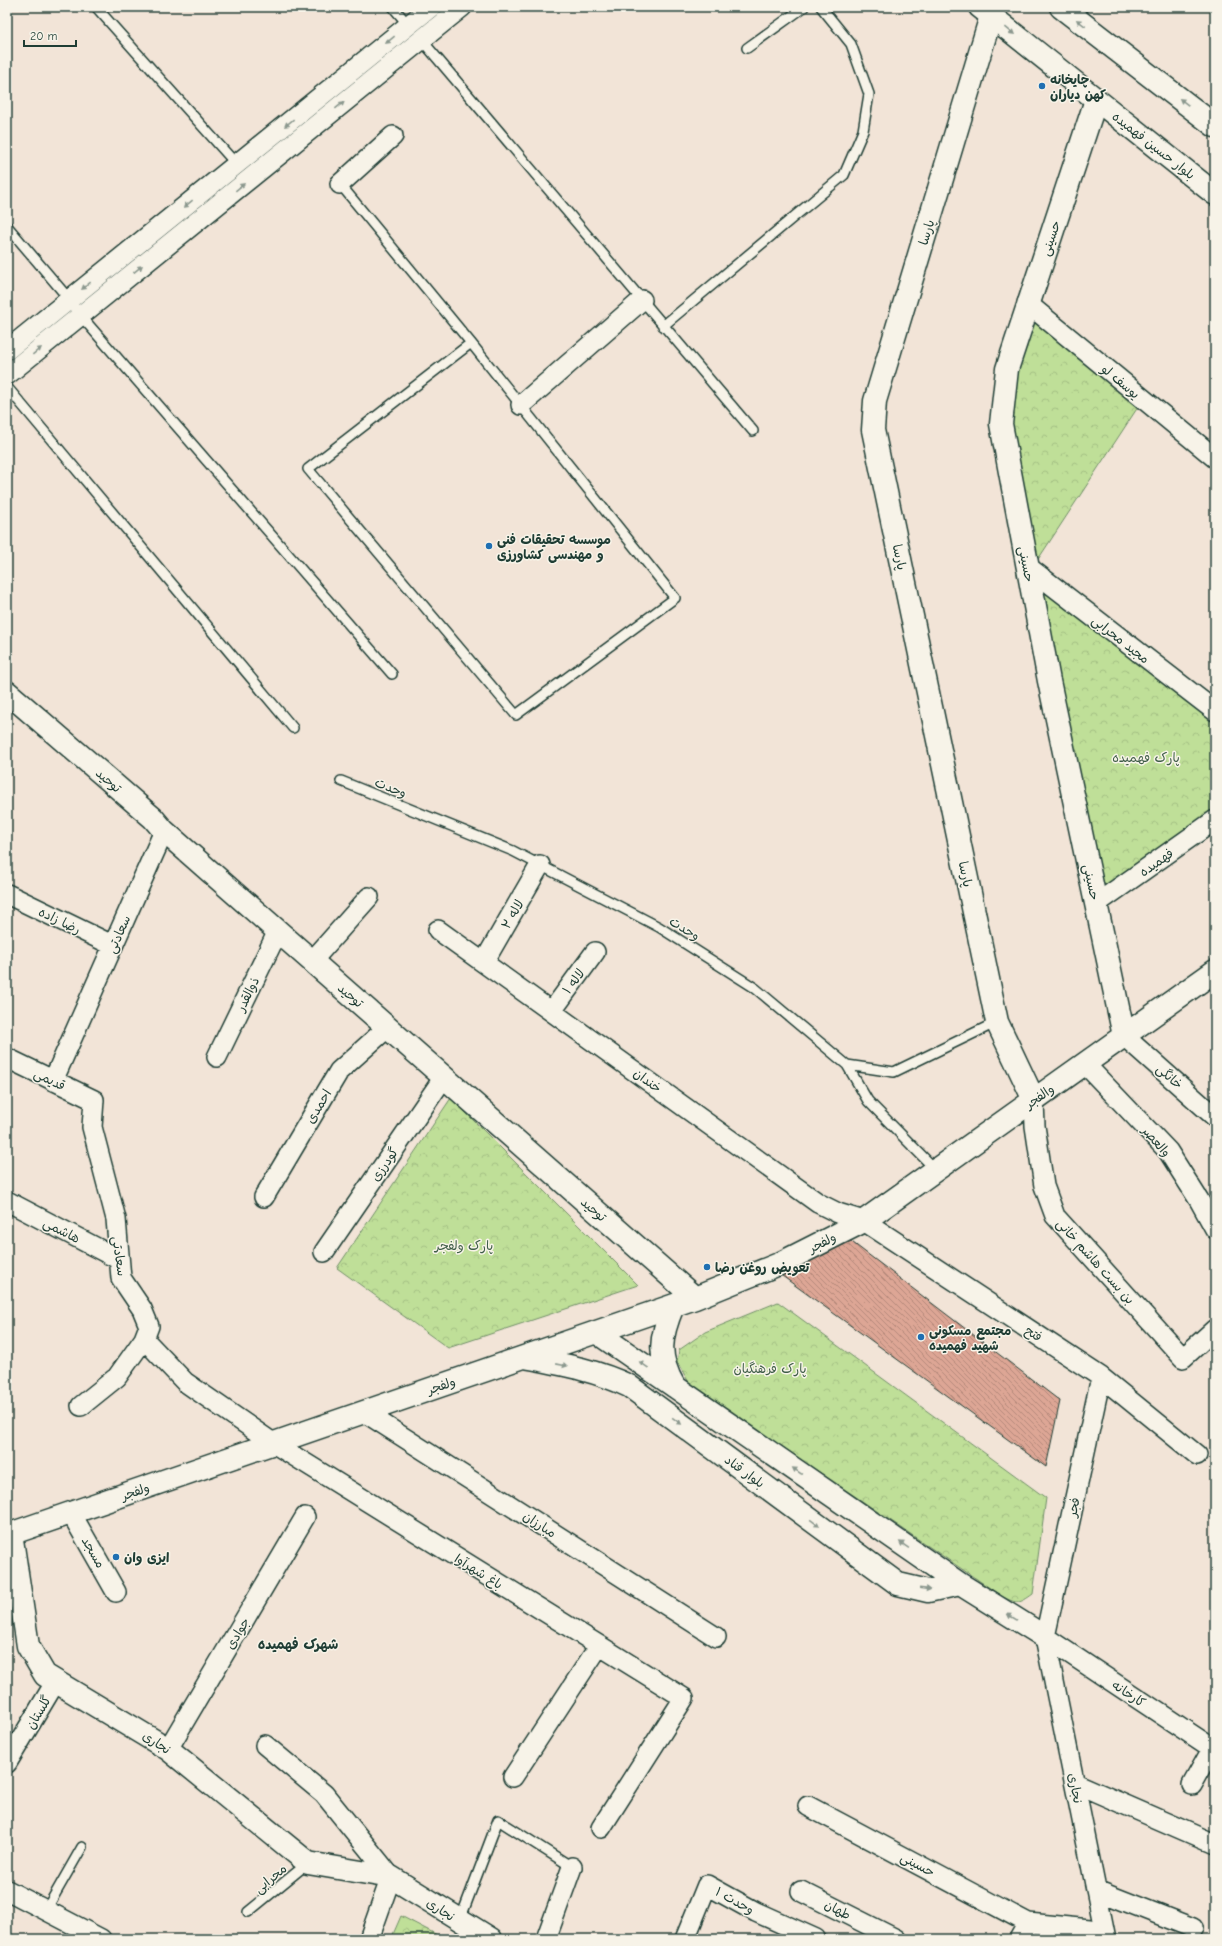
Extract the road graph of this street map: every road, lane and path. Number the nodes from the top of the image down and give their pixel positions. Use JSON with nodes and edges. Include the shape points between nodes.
{"nodes":[{"id":1,"x":96,"y":7,"type":"edge"},
{"id":2,"x":393,"y":7,"type":"edge"},
{"id":3,"x":431,"y":7,"type":"edge"},
{"id":4,"x":462,"y":7,"type":"edge"},
{"id":5,"x":804,"y":7,"type":"edge"},
{"id":6,"x":821,"y":7,"type":"edge"},
{"id":7,"x":1061,"y":7,"type":"edge"},
{"id":8,"x":986,"y":12,"type":"edge"},
{"id":9,"x":408,"y":25,"type":"junction"},
{"id":10,"x":421,"y":40,"type":"junction"},
{"id":11,"x":747,"y":48,"type":"dead end"},
{"id":12,"x":1096,"y":100,"type":"junction"},
{"id":13,"x":1215,"y":126,"type":"edge"},
{"id":14,"x":393,"y":136,"type":"dead end"},
{"id":15,"x":236,"y":165,"type":"junction"},
{"id":16,"x":340,"y":184,"type":"joint"},
{"id":17,"x":1215,"y":194,"type":"edge"},
{"id":18,"x":7,"y":226,"type":"edge"},
{"id":19,"x":70,"y":299,"type":"junction"},
{"id":20,"x":642,"y":300,"type":"junction"},
{"id":21,"x":1028,"y":303,"type":"junction"},
{"id":22,"x":81,"y":316,"type":"junction"},
{"id":23,"x":664,"y":326,"type":"junction"},
{"id":24,"x":471,"y":343,"type":"junction"},
{"id":25,"x":7,"y":350,"type":"edge"},
{"id":26,"x":7,"y":375,"type":"edge"},
{"id":27,"x":7,"y":387,"type":"edge"},
{"id":28,"x":521,"y":405,"type":"junction"},
{"id":29,"x":753,"y":431,"type":"dead end"},
{"id":30,"x":1215,"y":458,"type":"edge"},
{"id":31,"x":1027,"y":566,"type":"junction"},
{"id":32,"x":392,"y":674,"type":"dead end"},
{"id":33,"x":7,"y":692,"type":"edge"},
{"id":34,"x":1215,"y":711,"type":"edge"},
{"id":35,"x":293,"y":728,"type":"dead end"},
{"id":36,"x":342,"y":781,"type":"dead end"},
{"id":37,"x":1215,"y":820,"type":"edge"},
{"id":38,"x":164,"y":830,"type":"junction"},
{"id":39,"x":540,"y":865,"type":"junction"},
{"id":40,"x":7,"y":894,"type":"edge"},
{"id":41,"x":369,"y":897,"type":"dead end"},
{"id":42,"x":1096,"y":904,"type":"junction"},
{"id":43,"x":438,"y":930,"type":"dead end"},
{"id":44,"x":278,"y":931,"type":"junction"},
{"id":45,"x":112,"y":945,"type":"junction"},
{"id":46,"x":595,"y":952,"type":"dead end"},
{"id":47,"x":312,"y":961,"type":"junction"},
{"id":48,"x":484,"y":962,"type":"junction"},
{"id":49,"x":1215,"y":971,"type":"edge"},
{"id":50,"x":552,"y":1011,"type":"junction"},
{"id":51,"x":997,"y":1022,"type":"junction"},
{"id":52,"x":387,"y":1028,"type":"junction"},
{"id":53,"x":1124,"y":1036,"type":"junction"},
{"id":54,"x":217,"y":1057,"type":"dead end"},
{"id":55,"x":7,"y":1058,"type":"edge"},
{"id":56,"x":1085,"y":1064,"type":"junction"},
{"id":57,"x":846,"y":1065,"type":"junction"},
{"id":58,"x":444,"y":1077,"type":"junction"},
{"id":59,"x":53,"y":1081,"type":"junction"},
{"id":60,"x":94,"y":1100,"type":"joint"},
{"id":61,"x":1034,"y":1100,"type":"junction"},
{"id":62,"x":1215,"y":1117,"type":"edge"},
{"id":63,"x":936,"y":1170,"type":"junction"},
{"id":64,"x":264,"y":1197,"type":"dead end"},
{"id":65,"x":7,"y":1201,"type":"edge"},
{"id":66,"x":864,"y":1221,"type":"junction"},
{"id":67,"x":1215,"y":1229,"type":"edge"},
{"id":68,"x":324,"y":1252,"type":"dead end"},
{"id":69,"x":118,"y":1258,"type":"junction"},
{"id":70,"x":695,"y":1298,"type":"junction"},
{"id":71,"x":673,"y":1306,"type":"junction"},
{"id":72,"x":1215,"y":1329,"type":"edge"},
{"id":73,"x":596,"y":1332,"type":"junction"},
{"id":74,"x":144,"y":1339,"type":"junction"},
{"id":75,"x":524,"y":1357,"type":"junction"},
{"id":76,"x":1101,"y":1378,"type":"junction"},
{"id":77,"x":674,"y":1386,"type":"junction"},
{"id":78,"x":81,"y":1406,"type":"dead end"},
{"id":79,"x":364,"y":1412,"type":"junction"},
{"id":80,"x":273,"y":1443,"type":"junction"},
{"id":81,"x":1197,"y":1455,"type":"dead end"},
{"id":82,"x":71,"y":1512,"type":"junction"},
{"id":83,"x":305,"y":1518,"type":"dead end"},
{"id":84,"x":8,"y":1530,"type":"edge"},
{"id":85,"x":960,"y":1584,"type":"junction"},
{"id":86,"x":116,"y":1592,"type":"dead end"},
{"id":87,"x":716,"y":1637,"type":"dead end"},
{"id":88,"x":1045,"y":1637,"type":"junction"},
{"id":89,"x":599,"y":1646,"type":"junction"},
{"id":90,"x":56,"y":1681,"type":"junction"},
{"id":91,"x":265,"y":1745,"type":"dead end"},
{"id":92,"x":1214,"y":1746,"type":"edge"},
{"id":93,"x":168,"y":1749,"type":"junction"},
{"id":94,"x":7,"y":1763,"type":"edge"},
{"id":95,"x":514,"y":1777,"type":"dead end"},
{"id":96,"x":1075,"y":1782,"type":"junction"},
{"id":97,"x":1192,"y":1785,"type":"dead end"},
{"id":98,"x":808,"y":1806,"type":"dead end"},
{"id":99,"x":601,"y":1828,"type":"dead end"},
{"id":100,"x":1215,"y":1844,"type":"edge"},
{"id":101,"x":82,"y":1847,"type":"dead end"},
{"id":102,"x":308,"y":1863,"type":"junction"},
{"id":103,"x":572,"y":1867,"type":"joint"},
{"id":104,"x":391,"y":1877,"type":"junction"},
{"id":105,"x":7,"y":1890,"type":"edge"},
{"id":106,"x":1096,"y":1890,"type":"junction"},
{"id":107,"x":801,"y":1891,"type":"dead end"},
{"id":108,"x":46,"y":1910,"type":"junction"},
{"id":109,"x":248,"y":1912,"type":"dead end"},
{"id":110,"x":460,"y":1921,"type":"junction"},
{"id":111,"x":1194,"y":1928,"type":"dead end"},
{"id":112,"x":1090,"y":1930,"type":"dead end"},
{"id":113,"x":1024,"y":1931,"type":"edge"},
{"id":114,"x":98,"y":1938,"type":"edge"},
{"id":115,"x":369,"y":1939,"type":"edge"},
{"id":116,"x":491,"y":1939,"type":"edge"},
{"id":117,"x":546,"y":1939,"type":"edge"},
{"id":118,"x":685,"y":1939,"type":"edge"},
{"id":119,"x":816,"y":1939,"type":"edge"},
{"id":120,"x":896,"y":1939,"type":"edge"},
{"id":121,"x":1106,"y":1939,"type":"edge"}],
"edges":[{"from":1,"to":15,"type":"lane"},
{"from":2,"to":9,"type":"lane"},
{"from":3,"to":9,"type":"street"},
{"from":4,"to":10,"type":"street"},
{"from":5,"to":11,"type":"lane"},
{"from":6,"to":23,"type":"lane","via":[[851,44],[869,94],[863,131],[844,175]]},
{"from":13,"to":7,"type":"street","one_way":true},
{"from":8,"to":12,"type":"street","name":"بلوار حسین فهمیده","one_way":true},
{"from":8,"to":51,"type":"street","name":"پارسا","via":[[875,400],[873,430]]},
{"from":9,"to":10,"type":"lane"},
{"from":9,"to":15,"type":"street","one_way":true},
{"from":10,"to":20,"type":"lane"},
{"from":22,"to":10,"type":"street","one_way":true},
{"from":12,"to":17,"type":"street","name":"بلوار حسین فهمیده"},
{"from":12,"to":21,"type":"street","name":"حسینی"},
{"from":14,"to":16,"type":"street"},
{"from":15,"to":19,"type":"street","one_way":true},
{"from":16,"to":24,"type":"lane"},
{"from":18,"to":19,"type":"lane"},
{"from":19,"to":22,"type":"lane"},
{"from":19,"to":25,"type":"street"},
{"from":20,"to":23,"type":"lane"},
{"from":20,"to":28,"type":"street"},
{"from":21,"to":30,"type":"street","name":"یوسف لو"},
{"from":21,"to":31,"type":"street","name":"حسینی","via":[[1007,369],[1001,424]]},
{"from":26,"to":22,"type":"street","one_way":true},
{"from":22,"to":32,"type":"lane"},
{"from":23,"to":29,"type":"lane"},
{"from":24,"to":28,"type":"lane"},
{"from":24,"to":28,"type":"lane","via":[[308,469],[516,715],[675,598]]},
{"from":27,"to":35,"type":"lane"},
{"from":31,"to":34,"type":"street","name":"مجید محرابی"},
{"from":31,"to":42,"type":"street","name":"حسینی"},
{"from":33,"to":38,"type":"street","name":"توحید"},
{"from":36,"to":39,"type":"lane","name":"وحدت","via":[[513,851]]},
{"from":37,"to":42,"type":"street","name":"فهمیده"},
{"from":38,"to":44,"type":"street","name":"توحید"},
{"from":38,"to":45,"type":"street","name":"سعادتی"},
{"from":39,"to":48,"type":"street","name":"لاله ۲"},
{"from":39,"to":57,"type":"lane","name":"وحدت","via":[[659,927],[755,988]]},
{"from":40,"to":45,"type":"street","name":"رضا زاده"},
{"from":41,"to":47,"type":"street"},
{"from":42,"to":53,"type":"street","name":"حسینی"},
{"from":43,"to":48,"type":"street","name":"خندان"},
{"from":44,"to":47,"type":"street","name":"توحید"},
{"from":44,"to":54,"type":"street","name":"ذوالقدر"},
{"from":45,"to":59,"type":"street","name":"سعادتی"},
{"from":46,"to":50,"type":"street","name":"لاله ۱"},
{"from":47,"to":52,"type":"street","name":"توحید"},
{"from":48,"to":50,"type":"street","name":"خندان"},
{"from":49,"to":53,"type":"street","name":"والفجر"},
{"from":50,"to":66,"type":"street","name":"خندان","via":[[818,1202],[838,1213]]},
{"from":51,"to":57,"type":"lane","via":[[894,1072]]},
{"from":51,"to":61,"type":"street","name":"پارسا"},
{"from":52,"to":58,"type":"street","name":"توحید"},
{"from":52,"to":64,"type":"street","name":"احمدی","via":[[339,1071]]},
{"from":53,"to":56,"type":"street","name":"والفجر"},
{"from":53,"to":62,"type":"street","name":"خانگی"},
{"from":55,"to":59,"type":"street","name":"قدیمی"},
{"from":56,"to":61,"type":"street","name":"والفجر"},
{"from":56,"to":67,"type":"street","name":"والعصر","via":[[1168,1150]]},
{"from":57,"to":63,"type":"lane","via":[[868,1101]]},
{"from":58,"to":68,"type":"street","name":"گودرزی"},
{"from":58,"to":70,"type":"street","name":"توحید"},
{"from":59,"to":60,"type":"street","name":"قدیمی"},
{"from":60,"to":69,"type":"street","name":"سعادتی","via":[[92,1127],[116,1219]]},
{"from":61,"to":63,"type":"street","name":"والفجر"},
{"from":61,"to":72,"type":"street","name":"بن بست هاشم خانی","via":[[1035,1126],[1044,1186],[1055,1216],[1183,1358]]},
{"from":63,"to":66,"type":"street","name":"والفجر"},
{"from":65,"to":69,"type":"street","name":"هاشمی"},
{"from":66,"to":70,"type":"street","name":"ولفجر","via":[[779,1264]]},
{"from":66,"to":76,"type":"street","name":"فتح"},
{"from":69,"to":74,"type":"street","name":"سعادتی","via":[[121,1278],[150,1326]]},
{"from":70,"to":71,"type":"street","name":"ولفجر"},
{"from":71,"to":73,"type":"street","name":"ولفجر"},
{"from":71,"to":77,"type":"street","via":[[665,1325],[661,1353],[665,1371]]},
{"from":73,"to":75,"type":"street","name":"ولفجر"},
{"from":77,"to":73,"type":"street","one_way":true},
{"from":74,"to":78,"type":"street","name":"سعادتی","via":[[118,1377]]},
{"from":74,"to":80,"type":"street","name":"باغ شهرآوا","via":[[185,1382]]},
{"from":75,"to":79,"type":"street","name":"ولفجر"},
{"from":75,"to":85,"type":"street","name":"بلوار قناد","one_way":true,"via":[[588,1370],[629,1386],[898,1584],[928,1591]]},
{"from":76,"to":81,"type":"street","name":"فتح"},
{"from":76,"to":88,"type":"street","name":"فجر"},
{"from":85,"to":77,"type":"street","one_way":true},
{"from":79,"to":80,"type":"street","name":"ولفجر"},
{"from":79,"to":87,"type":"street","name":"مبارزان"},
{"from":80,"to":82,"type":"street","name":"ولفجر"},
{"from":80,"to":89,"type":"street","name":"باغ شهرآوا"},
{"from":82,"to":84,"type":"street","name":"ولفجر"},
{"from":82,"to":86,"type":"street","name":"مسجد"},
{"from":83,"to":93,"type":"street","name":"جوادی"},
{"from":84,"to":90,"type":"street","name":"نجاری","via":[[28,1646],[45,1675]]},
{"from":88,"to":85,"type":"street","one_way":true},
{"from":88,"to":92,"type":"street","name":"کارخانه"},
{"from":88,"to":96,"type":"street","name":"نجاری"},
{"from":89,"to":95,"type":"street"},
{"from":89,"to":99,"type":"street","name":"باغ شهرآوا","via":[[684,1698]]},
{"from":90,"to":93,"type":"street","name":"نجاری"},
{"from":90,"to":94,"type":"street","name":"گلستان"},
{"from":91,"to":104,"type":"street","name":"نجاری","via":[[324,1794]]},
{"from":92,"to":97,"type":"street"},
{"from":93,"to":102,"type":"street","name":"نجاری"},
{"from":96,"to":100,"type":"street"},
{"from":96,"to":106,"type":"street","name":"نجاری"},
{"from":98,"to":113,"type":"street","name":"حسینی"},
{"from":101,"to":108,"type":"lane"},
{"from":102,"to":104,"type":"street","name":"نجاری"},
{"from":102,"to":109,"type":"lane","name":"محرابی"},
{"from":103,"to":110,"type":"lane","via":[[498,1820]]},
{"from":103,"to":117,"type":"street"},
{"from":104,"to":110,"type":"street","name":"نجاری"},
{"from":104,"to":115,"type":"street"},
{"from":105,"to":108,"type":"street"},
{"from":106,"to":111,"type":"street"},
{"from":106,"to":121,"type":"street","name":"نجاری"},
{"from":107,"to":120,"type":"street","name":"طهان"},
{"from":108,"to":114,"type":"street"},
{"from":110,"to":116,"type":"street","name":"نجاری"},
{"from":112,"to":113,"type":"street"},
{"from":118,"to":119,"type":"street","name":"وحدت ۱","via":[[707,1885],[756,1912]]}]}
